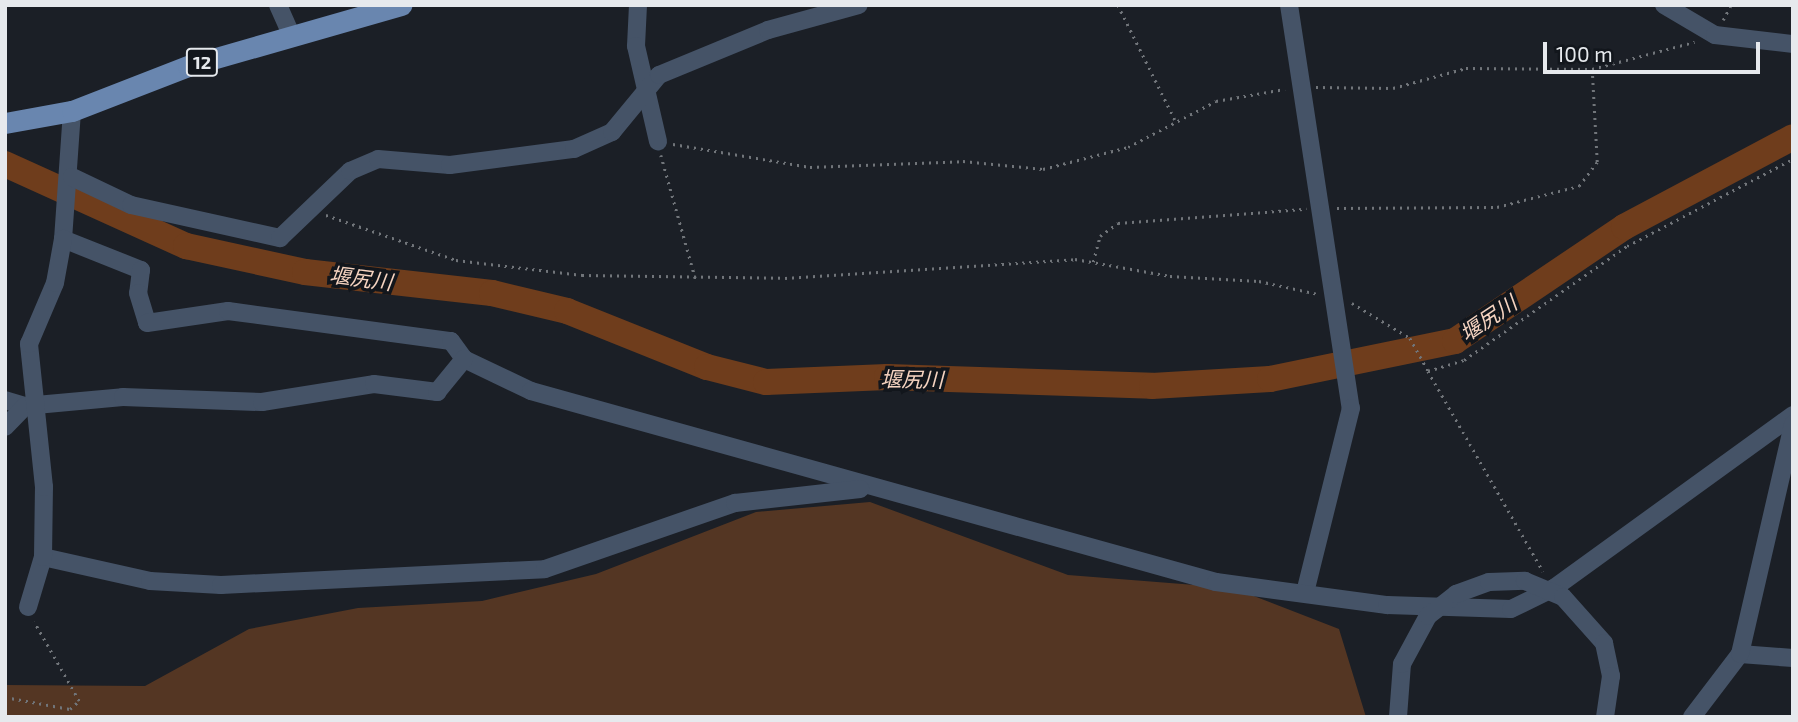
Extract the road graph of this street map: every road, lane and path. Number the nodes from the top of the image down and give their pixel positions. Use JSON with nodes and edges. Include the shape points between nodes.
{"nodes":[{"id":1,"x":278,"y":5,"type":"edge"},
{"id":2,"x":401,"y":5,"type":"edge"},
{"id":3,"x":638,"y":5,"type":"edge"},
{"id":4,"x":859,"y":5,"type":"edge"},
{"id":5,"x":1118,"y":5,"type":"edge"},
{"id":6,"x":1289,"y":5,"type":"edge"},
{"id":7,"x":1664,"y":5,"type":"edge"},
{"id":8,"x":1715,"y":35,"type":"junction"},
{"id":9,"x":292,"y":36,"type":"junction"},
{"id":10,"x":1793,"y":44,"type":"edge"},
{"id":11,"x":1592,"y":69,"type":"junction"},
{"id":12,"x":1303,"y":86,"type":"junction"},
{"id":13,"x":646,"y":96,"type":"junction"},
{"id":14,"x":72,"y":111,"type":"junction"},
{"id":15,"x":1175,"y":120,"type":"junction"},
{"id":16,"x":5,"y":123,"type":"edge"},
{"id":17,"x":657,"y":141,"type":"junction"},
{"id":18,"x":1793,"y":159,"type":"edge"},
{"id":19,"x":72,"y":178,"type":"junction"},
{"id":20,"x":311,"y":208,"type":"junction"},
{"id":21,"x":1324,"y":208,"type":"junction"},
{"id":22,"x":63,"y":239,"type":"junction"},
{"id":23,"x":1093,"y":262,"type":"junction"},
{"id":24,"x":696,"y":279,"type":"junction"},
{"id":25,"x":1339,"y":300,"type":"junction"},
{"id":26,"x":464,"y":359,"type":"junction"},
{"id":27,"x":1428,"y":371,"type":"junction"},
{"id":28,"x":5,"y":400,"type":"edge"},
{"id":29,"x":31,"y":406,"type":"junction"},
{"id":30,"x":1793,"y":415,"type":"edge"},
{"id":31,"x":1793,"y":424,"type":"edge"},
{"id":32,"x":5,"y":427,"type":"edge"},
{"id":33,"x":889,"y":490,"type":"junction"},
{"id":34,"x":43,"y":557,"type":"junction"},
{"id":35,"x":1554,"y":588,"type":"junction"},
{"id":36,"x":1306,"y":593,"type":"junction"},
{"id":37,"x":28,"y":607,"type":"joint"},
{"id":38,"x":1740,"y":654,"type":"junction"},
{"id":39,"x":1793,"y":658,"type":"edge"},
{"id":40,"x":5,"y":697,"type":"edge"},
{"id":41,"x":1398,"y":717,"type":"edge"},
{"id":42,"x":1605,"y":717,"type":"edge"},
{"id":43,"x":1692,"y":717,"type":"edge"}],
"edges":[{"from":1,"to":9,"type":"street"},
{"from":2,"to":9,"type":"main road","number":"12"},
{"from":3,"to":13,"type":"street","via":[[636,46]]},
{"from":4,"to":13,"type":"street","via":[[768,30],[659,75]]},
{"from":5,"to":15,"type":"path"},
{"from":6,"to":12,"type":"street"},
{"from":7,"to":8,"type":"street"},
{"from":8,"to":10,"type":"street"},
{"from":8,"to":11,"type":"path"},
{"from":9,"to":14,"type":"main road","number":"12"},
{"from":11,"to":12,"type":"path","via":[[1466,68],[1393,88]]},
{"from":11,"to":21,"type":"path","via":[[1597,162],[1579,186],[1497,207]]},
{"from":12,"to":15,"type":"path","via":[[1216,101]]},
{"from":12,"to":21,"type":"street"},
{"from":13,"to":17,"type":"street"},
{"from":13,"to":20,"type":"street","via":[[612,132],[574,149],[450,165],[378,159],[350,171]]},
{"from":14,"to":16,"type":"main road","number":"12"},
{"from":14,"to":19,"type":"street"},
{"from":15,"to":17,"type":"path","via":[[1128,147],[1043,169],[963,162],[810,167]]},
{"from":17,"to":24,"type":"path"},
{"from":18,"to":27,"type":"path","via":[[1626,246],[1464,360]]},
{"from":19,"to":20,"type":"street","via":[[131,205],[280,238]]},
{"from":19,"to":22,"type":"street"},
{"from":20,"to":24,"type":"path","via":[[456,260],[582,275]]},
{"from":21,"to":23,"type":"path","via":[[1118,223],[1100,236]]},
{"from":21,"to":25,"type":"street"},
{"from":22,"to":26,"type":"street","via":[[141,270],[138,293],[148,323],[229,311],[451,341]]},
{"from":22,"to":29,"type":"street","via":[[55,283],[29,344]]},
{"from":23,"to":24,"type":"path"},
{"from":23,"to":25,"type":"path","via":[[1170,276],[1259,281]]},
{"from":25,"to":27,"type":"path","via":[[1385,318],[1410,338]]},
{"from":25,"to":36,"type":"street","via":[[1349,375],[1342,460]]},
{"from":26,"to":29,"type":"street","via":[[437,392],[374,384],[262,402],[123,397]]},
{"from":26,"to":33,"type":"street","via":[[531,391]]},
{"from":27,"to":35,"type":"path"},
{"from":28,"to":29,"type":"street"},
{"from":29,"to":32,"type":"street"},
{"from":29,"to":34,"type":"street"},
{"from":30,"to":35,"type":"street"},
{"from":31,"to":38,"type":"street"},
{"from":33,"to":34,"type":"street","via":[[832,489],[735,503],[545,569],[222,585],[150,581]]},
{"from":33,"to":36,"type":"street","via":[[1216,582]]},
{"from":34,"to":37,"type":"street"},
{"from":35,"to":36,"type":"street","via":[[1511,610],[1387,605]]},
{"from":37,"to":40,"type":"path","via":[[79,701],[70,709]]},
{"from":38,"to":39,"type":"street"},
{"from":38,"to":43,"type":"street"},
{"from":41,"to":42,"type":"street","via":[[1399,686],[1412,641],[1428,616],[1456,594],[1489,582],[1525,581],[1563,597],[1604,643],[1611,676]]}]}
